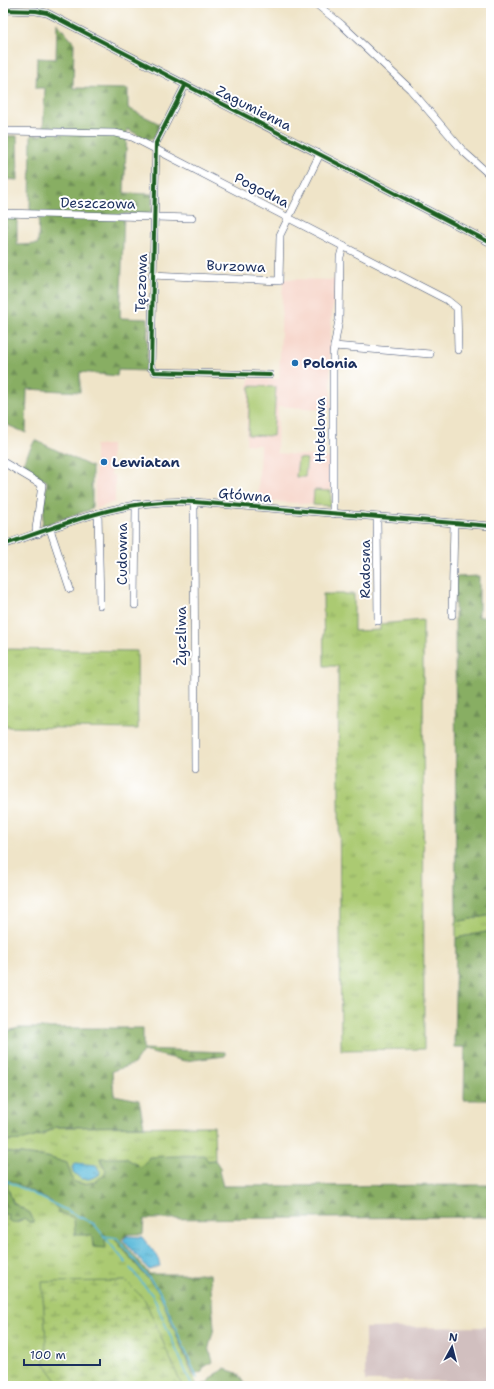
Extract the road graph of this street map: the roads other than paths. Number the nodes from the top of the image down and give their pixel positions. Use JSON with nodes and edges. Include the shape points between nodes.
{"nodes":[{"id":1,"x":315,"y":3,"type":"edge"},
{"id":2,"x":3,"y":10,"type":"edge"},
{"id":3,"x":185,"y":86,"type":"junction"},
{"id":4,"x":3,"y":131,"type":"edge"},
{"id":5,"x":156,"y":149,"type":"junction"},
{"id":6,"x":320,"y":154,"type":"junction"},
{"id":7,"x":491,"y":176,"type":"edge"},
{"id":8,"x":3,"y":213,"type":"edge"},
{"id":9,"x":154,"y":217,"type":"junction"},
{"id":10,"x":192,"y":218,"type":"dead end"},
{"id":11,"x":289,"y":218,"type":"junction"},
{"id":12,"x":491,"y":243,"type":"edge"},
{"id":13,"x":343,"y":246,"type":"junction"},
{"id":14,"x":152,"y":275,"type":"junction"},
{"id":15,"x":334,"y":346,"type":"junction"},
{"id":16,"x":458,"y":350,"type":"dead end"},
{"id":17,"x":430,"y":354,"type":"dead end"},
{"id":18,"x":270,"y":375,"type":"dead end"},
{"id":19,"x":3,"y":462,"type":"edge"},
{"id":20,"x":194,"y":502,"type":"junction"},
{"id":21,"x":136,"y":504,"type":"junction"},
{"id":22,"x":98,"y":513,"type":"junction"},
{"id":23,"x":333,"y":514,"type":"junction"},
{"id":24,"x":378,"y":517,"type":"junction"},
{"id":25,"x":454,"y":523,"type":"junction"},
{"id":26,"x":491,"y":526,"type":"edge"},
{"id":27,"x":50,"y":529,"type":"junction"},
{"id":28,"x":38,"y":534,"type":"junction"},
{"id":29,"x":3,"y":545,"type":"edge"},
{"id":30,"x":70,"y":589,"type":"dead end"},
{"id":31,"x":100,"y":605,"type":"dead end"},
{"id":32,"x":135,"y":605,"type":"dead end"},
{"id":33,"x":452,"y":615,"type":"dead end"},
{"id":34,"x":378,"y":621,"type":"dead end"},
{"id":35,"x":195,"y":769,"type":"dead end"}],
"edges":[{"from":1,"to":7,"type":"street","via":[[410,89],[464,152]]},
{"from":2,"to":3,"type":"street","name":"Zagumienna","via":[[47,13]]},
{"from":3,"to":5,"type":"street","name":"Tęczowa","via":[[158,137]]},
{"from":3,"to":6,"type":"street","name":"Zagumienna"},
{"from":4,"to":5,"type":"street","name":"Pogodna","via":[[124,134]]},
{"from":5,"to":9,"type":"street","name":"Tęczowa"},
{"from":5,"to":11,"type":"street","name":"Pogodna"},
{"from":6,"to":11,"type":"street","name":"Burzowa"},
{"from":6,"to":12,"type":"street","name":"Zagumienna"},
{"from":8,"to":9,"type":"street","name":"Deszczowa"},
{"from":9,"to":10,"type":"street","name":"Deszczowa"},
{"from":9,"to":14,"type":"street","name":"Tęczowa"},
{"from":11,"to":13,"type":"street","name":"Pogodna"},
{"from":11,"to":14,"type":"street","name":"Burzowa","via":[[280,235],[279,280]]},
{"from":13,"to":15,"type":"street","name":"Hotelowa","via":[[340,257],[339,320]]},
{"from":13,"to":16,"type":"street","name":"Pogodna","via":[[454,304],[457,313]]},
{"from":14,"to":18,"type":"street","name":"Tęczowa","via":[[149,363],[155,372]]},
{"from":15,"to":17,"type":"street"},
{"from":15,"to":23,"type":"street","name":"Hotelowa"},
{"from":19,"to":28,"type":"street","via":[[42,485],[36,529]]},
{"from":20,"to":21,"type":"street","name":"Główna"},
{"from":20,"to":23,"type":"street","name":"Główna"},
{"from":20,"to":35,"type":"street","name":"Życzliwa"},
{"from":21,"to":22,"type":"street","name":"Główna"},
{"from":21,"to":32,"type":"street","name":"Cudowna"},
{"from":22,"to":27,"type":"street","name":"Główna"},
{"from":22,"to":31,"type":"street"},
{"from":23,"to":24,"type":"street","name":"Główna"},
{"from":24,"to":25,"type":"street","name":"Główna"},
{"from":24,"to":34,"type":"street","name":"Radosna"},
{"from":25,"to":26,"type":"street","name":"Główna"},
{"from":25,"to":33,"type":"street"},
{"from":27,"to":28,"type":"street","name":"Główna"},
{"from":27,"to":30,"type":"street"},
{"from":28,"to":29,"type":"street","name":"Główna"}]}
